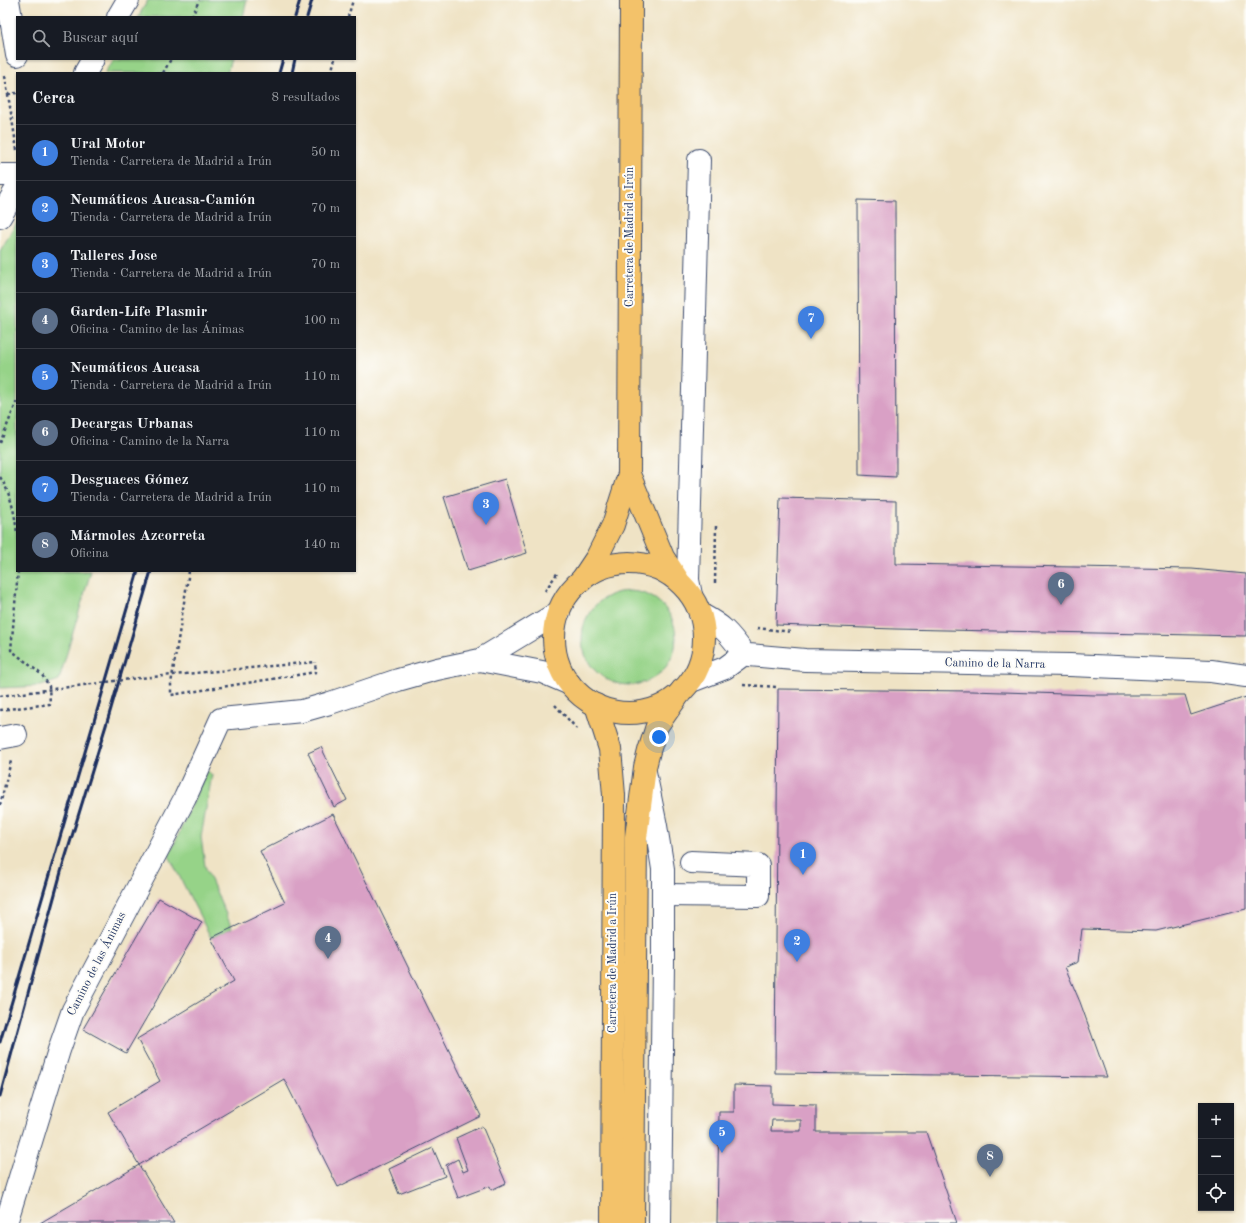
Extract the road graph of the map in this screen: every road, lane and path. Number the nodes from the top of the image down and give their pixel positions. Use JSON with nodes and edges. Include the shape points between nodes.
{"nodes":[{"id":1,"x":8,"y":0,"type":"edge"},
{"id":2,"x":128,"y":0,"type":"edge"},
{"id":3,"x":199,"y":0,"type":"edge"},
{"id":4,"x":353,"y":0,"type":"edge"},
{"id":5,"x":631,"y":0,"type":"edge"},
{"id":6,"x":119,"y":16,"type":"edge"},
{"id":7,"x":192,"y":16,"type":"edge"},
{"id":8,"x":348,"y":16,"type":"edge"},
{"id":9,"x":92,"y":60,"type":"edge"},
{"id":10,"x":170,"y":60,"type":"edge"},
{"id":11,"x":335,"y":60,"type":"edge"},
{"id":12,"x":15,"y":65,"type":"edge"},
{"id":13,"x":86,"y":72,"type":"edge"},
{"id":14,"x":164,"y":72,"type":"edge"},
{"id":15,"x":331,"y":72,"type":"edge"},
{"id":16,"x":16,"y":93,"type":"edge"},
{"id":17,"x":8,"y":94,"type":"junction"},
{"id":18,"x":16,"y":146,"type":"edge"},
{"id":19,"x":699,"y":160,"type":"dead end"},
{"id":20,"x":16,"y":175,"type":"edge"},
{"id":21,"x":0,"y":176,"type":"edge"},
{"id":22,"x":16,"y":190,"type":"edge"},
{"id":23,"x":0,"y":217,"type":"edge"},
{"id":24,"x":16,"y":403,"type":"edge"},
{"id":25,"x":0,"y":443,"type":"edge"},
{"id":26,"x":630,"y":474,"type":"junction"},
{"id":27,"x":0,"y":477,"type":"edge"},
{"id":28,"x":16,"y":528,"type":"edge"},
{"id":29,"x":689,"y":558,"type":"junction"},
{"id":30,"x":18,"y":572,"type":"edge"},
{"id":31,"x":189,"y":572,"type":"edge"},
{"id":32,"x":581,"y":581,"type":"junction"},
{"id":33,"x":715,"y":587,"type":"dead end"},
{"id":34,"x":689,"y":597,"type":"junction"},
{"id":35,"x":559,"y":612,"type":"junction"},
{"id":36,"x":751,"y":624,"type":"dead end"},
{"id":37,"x":792,"y":632,"type":"dead end"},
{"id":38,"x":744,"y":654,"type":"junction"},
{"id":39,"x":480,"y":660,"type":"junction"},
{"id":40,"x":173,"y":675,"type":"edge"},
{"id":41,"x":173,"y":675,"type":"edge"},
{"id":42,"x":173,"y":675,"type":"edge"},
{"id":43,"x":173,"y":675,"type":"edge"},
{"id":44,"x":1246,"y":676,"type":"edge"},
{"id":45,"x":570,"y":684,"type":"junction"},
{"id":46,"x":688,"y":685,"type":"junction"},
{"id":47,"x":742,"y":686,"type":"dead end"},
{"id":48,"x":778,"y":687,"type":"dead end"},
{"id":49,"x":0,"y":696,"type":"edge"},
{"id":50,"x":596,"y":705,"type":"junction"},
{"id":51,"x":0,"y":710,"type":"edge"},
{"id":52,"x":8,"y":737,"type":"edge"},
{"id":53,"x":644,"y":767,"type":"junction"},
{"id":54,"x":0,"y":805,"type":"edge"},
{"id":55,"x":692,"y":862,"type":"dead end"},
{"id":56,"x":663,"y":895,"type":"junction"},
{"id":57,"x":6,"y":1223,"type":"edge"},
{"id":58,"x":612,"y":1223,"type":"edge"},
{"id":59,"x":633,"y":1223,"type":"edge"},
{"id":60,"x":660,"y":1223,"type":"edge"}],
"edges":[{"from":1,"to":12,"type":"street"},
{"from":2,"to":6,"type":"street"},
{"from":3,"to":7,"type":"path"},
{"from":4,"to":8,"type":"path"},
{"from":5,"to":26,"type":"highway","name":"Carretera de Madrid a Irún"},
{"from":9,"to":13,"type":"street"},
{"from":10,"to":14,"type":"path"},
{"from":11,"to":15,"type":"path"},
{"from":12,"to":17,"type":"path"},
{"from":16,"to":17,"type":"path"},
{"from":17,"to":18,"type":"path"},
{"from":19,"to":29,"type":"street"},
{"from":20,"to":21,"type":"street"},
{"from":22,"to":23,"type":"street"},
{"from":24,"to":25,"type":"path"},
{"from":26,"to":32,"type":"highway","name":"Carretera de Madrid a Irún","via":[[613,525]]},
{"from":26,"to":34,"type":"highway","name":"Carretera de Madrid a Irún","via":[[664,557]]},
{"from":27,"to":28,"type":"path","via":[[12,504]]},
{"from":29,"to":33,"type":"path"},
{"from":29,"to":34,"type":"street"},
{"from":30,"to":51,"type":"path","via":[[11,650],[42,675],[49,686],[50,704]]},
{"from":31,"to":40,"type":"path","bridge":true},
{"from":32,"to":34,"type":"highway","via":[[607,566],[637,563],[666,572]]},
{"from":32,"to":35,"type":"highway","via":[[568,595]]},
{"from":34,"to":38,"type":"street","via":[[729,633]]},
{"from":34,"to":46,"type":"highway","name":"Carretera de Madrid a Irún","via":[[703,632],[702,650]]},
{"from":35,"to":39,"type":"street"},
{"from":35,"to":45,"type":"highway","via":[[554,637],[558,661]]},
{"from":36,"to":37,"type":"path","via":[[757,629]]},
{"from":38,"to":44,"type":"street","name":"Camino de la Narra","via":[[805,660],[1070,665]]},
{"from":38,"to":46,"type":"street","via":[[725,668]]},
{"from":39,"to":45,"type":"street","via":[[542,672]]},
{"from":39,"to":57,"type":"street","name":"Camino de las Ánimas","via":[[398,680],[302,711],[221,719],[185,798],[73,1010]]},
{"from":41,"to":42,"type":"path","bridge":true,"via":[[171,695],[316,672],[315,662]]},
{"from":43,"to":49,"type":"path","bridge":true},
{"from":45,"to":50,"type":"highway"},
{"from":46,"to":50,"type":"highway","via":[[670,700],[641,712],[626,713]]},
{"from":46,"to":53,"type":"highway","name":"Carretera de Madrid a Irún","via":[[657,726]]},
{"from":47,"to":48,"type":"path"},
{"from":50,"to":58,"type":"highway","name":"Carretera de Madrid a Irún","via":[[610,749],[614,796]]},
{"from":52,"to":54,"type":"path","via":[[9,772]]},
{"from":53,"to":56,"type":"street","name":"Carretera de Madrid a Irún","via":[[658,833]]},
{"from":53,"to":59,"type":"highway","name":"Carretera de Madrid a Irún","via":[[636,837]]},
{"from":55,"to":56,"type":"street","via":[[758,865],[758,896]]},
{"from":56,"to":60,"type":"street","name":"Carretera de Madrid a Irún"}]}
